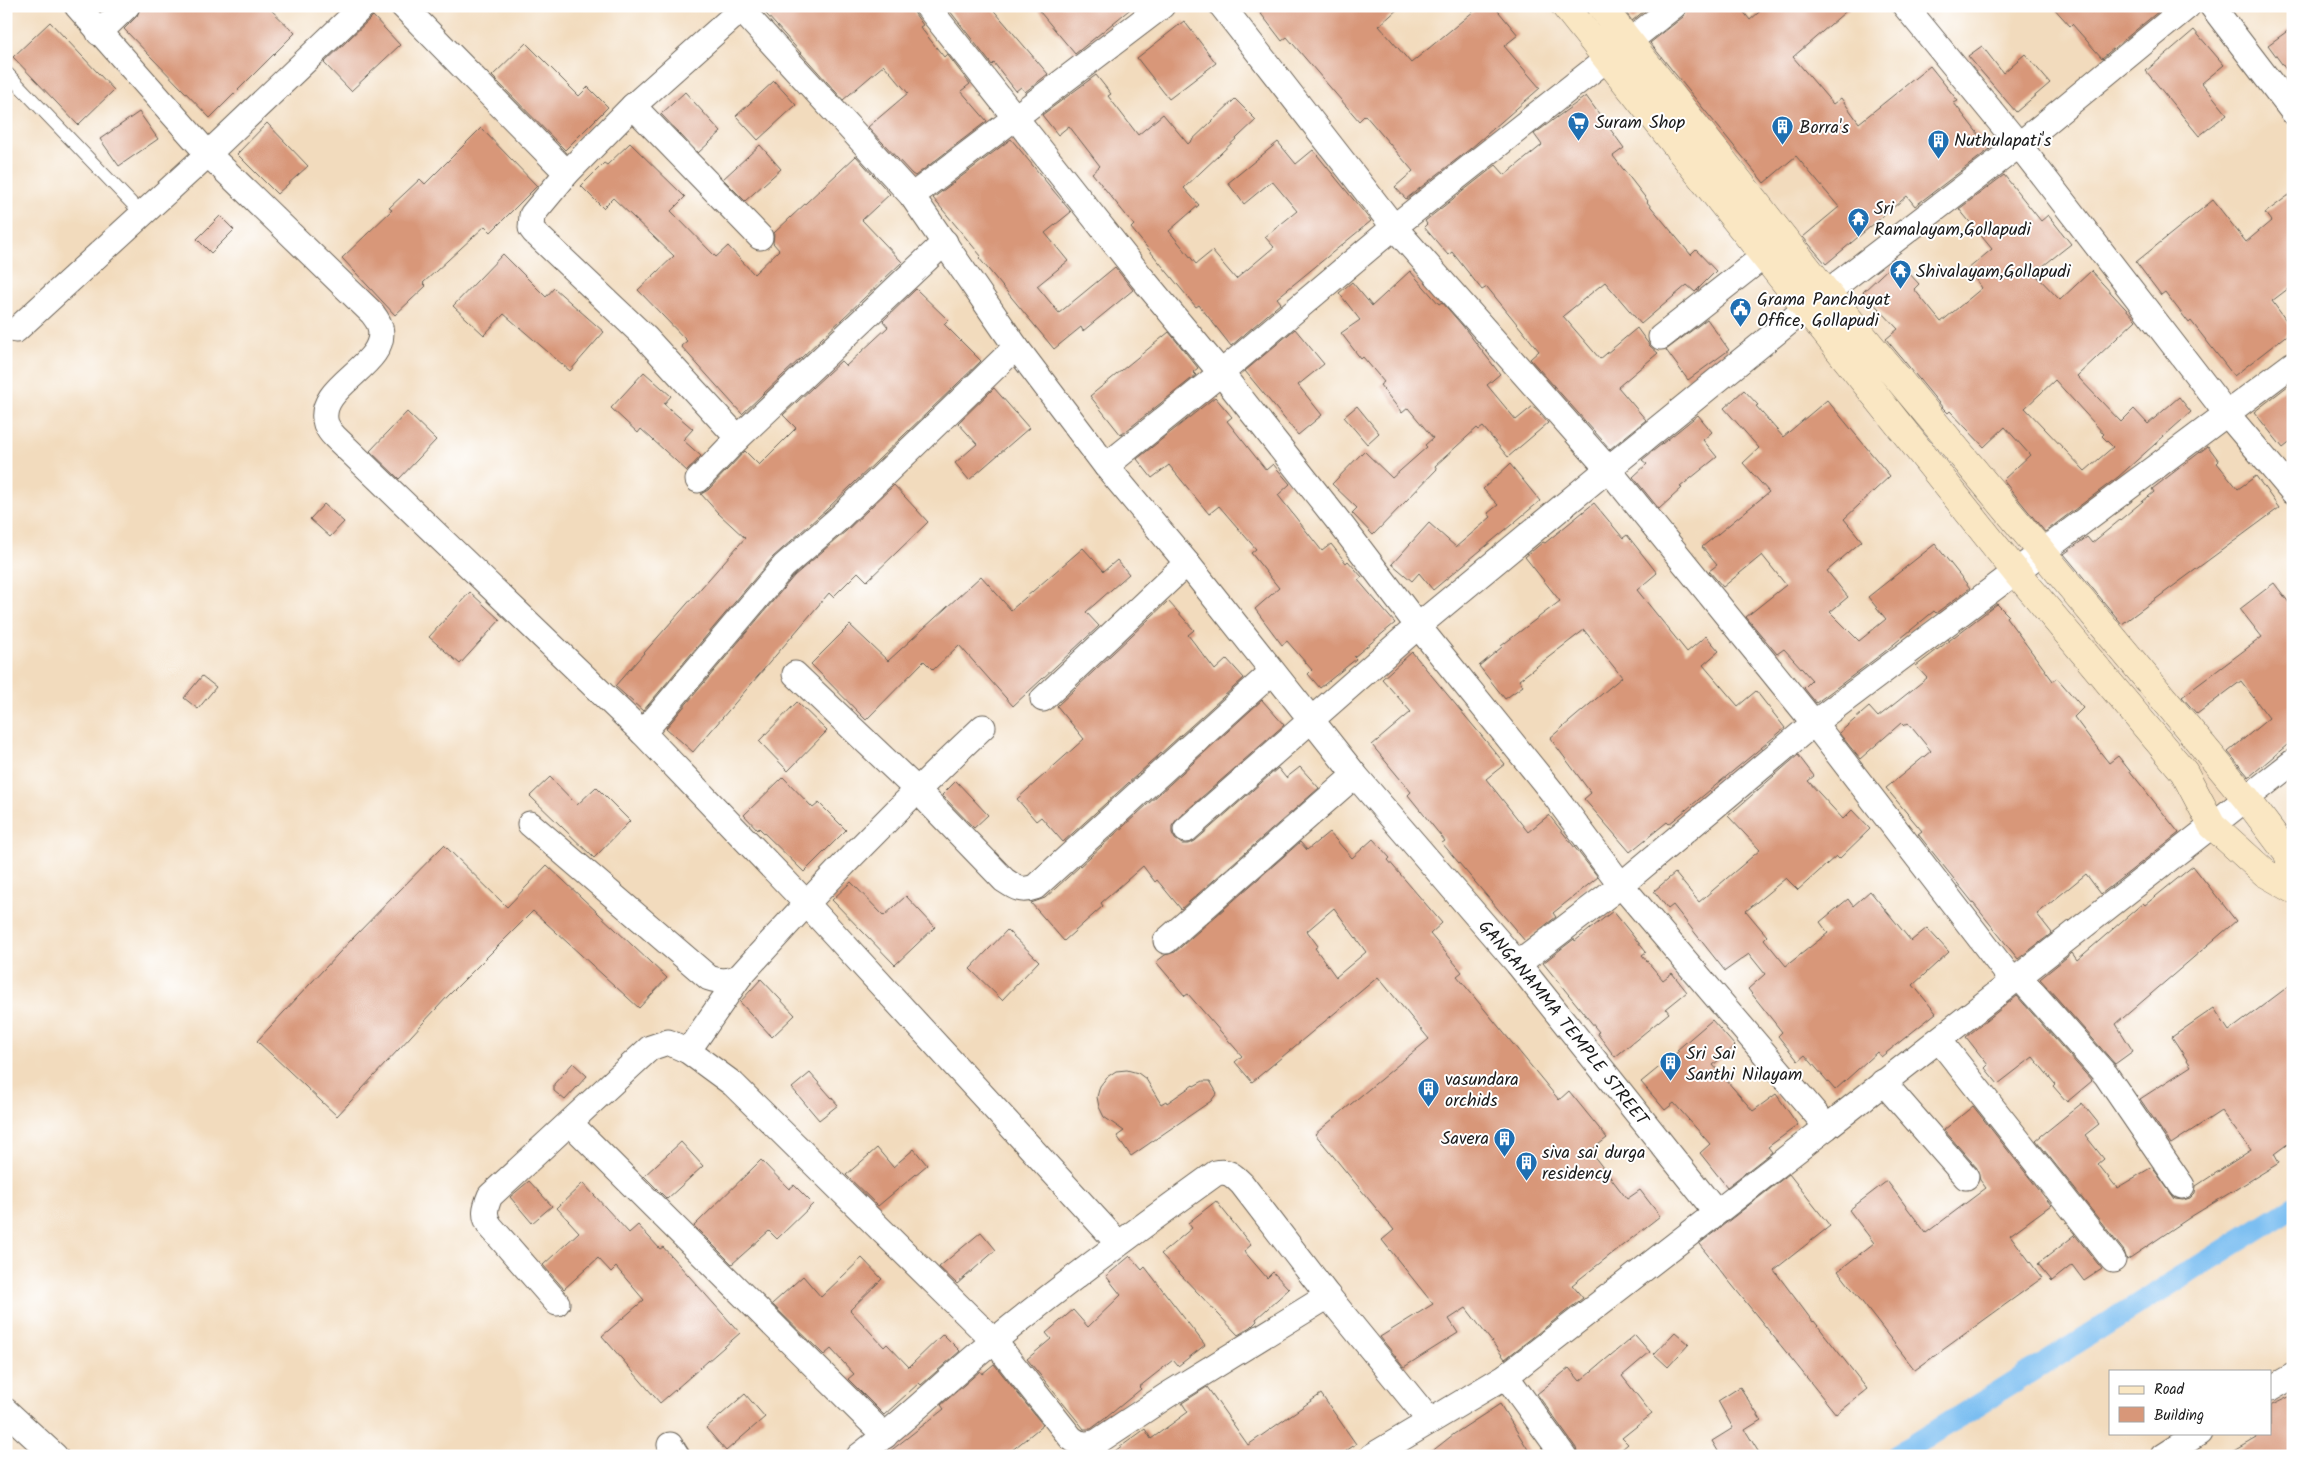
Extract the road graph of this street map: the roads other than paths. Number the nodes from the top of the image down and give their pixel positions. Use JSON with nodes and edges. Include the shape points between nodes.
{"nodes":[{"id":1,"x":77,"y":6,"type":"edge"},
{"id":2,"x":127,"y":6,"type":"edge"},
{"id":3,"x":363,"y":6,"type":"edge"},
{"id":4,"x":402,"y":6,"type":"edge"},
{"id":5,"x":926,"y":6,"type":"edge"},
{"id":6,"x":1162,"y":6,"type":"edge"},
{"id":7,"x":1222,"y":6,"type":"edge"},
{"id":8,"x":1565,"y":6,"type":"edge"},
{"id":9,"x":1601,"y":6,"type":"edge"},
{"id":10,"x":1674,"y":6,"type":"edge"},
{"id":11,"x":1905,"y":6,"type":"edge"},
{"id":12,"x":2188,"y":6,"type":"edge"},
{"id":13,"x":2212,"y":6,"type":"edge"},
{"id":14,"x":741,"y":7,"type":"edge"},
{"id":15,"x":99,"y":33,"type":"junction"},
{"id":16,"x":1629,"y":42,"type":"junction"},
{"id":17,"x":1607,"y":59,"type":"junction"},
{"id":18,"x":6,"y":72,"type":"edge"},
{"id":19,"x":633,"y":106,"type":"junction"},
{"id":20,"x":2293,"y":112,"type":"edge"},
{"id":21,"x":1015,"y":118,"type":"junction"},
{"id":22,"x":2019,"y":145,"type":"junction"},
{"id":23,"x":208,"y":154,"type":"junction"},
{"id":24,"x":567,"y":172,"type":"junction"},
{"id":25,"x":912,"y":196,"type":"junction"},
{"id":26,"x":142,"y":214,"type":"junction"},
{"id":27,"x":1394,"y":226,"type":"junction"},
{"id":28,"x":760,"y":237,"type":"dead end"},
{"id":29,"x":945,"y":242,"type":"junction"},
{"id":30,"x":1764,"y":256,"type":"junction"},
{"id":31,"x":1827,"y":293,"type":"junction"},
{"id":32,"x":1806,"y":309,"type":"junction"},
{"id":33,"x":16,"y":330,"type":"dead end"},
{"id":34,"x":1662,"y":337,"type":"dead end"},
{"id":35,"x":1016,"y":347,"type":"junction"},
{"id":36,"x":2293,"y":364,"type":"edge"},
{"id":37,"x":1221,"y":373,"type":"junction"},
{"id":38,"x":2227,"y":414,"type":"junction"},
{"id":39,"x":738,"y":438,"type":"junction"},
{"id":40,"x":1106,"y":466,"type":"junction"},
{"id":41,"x":1608,"y":469,"type":"junction"},
{"id":42,"x":698,"y":480,"type":"dead end"},
{"id":43,"x":2293,"y":492,"type":"edge"},
{"id":44,"x":2042,"y":552,"type":"junction"},
{"id":45,"x":1187,"y":563,"type":"junction"},
{"id":46,"x":2016,"y":572,"type":"junction"},
{"id":47,"x":1418,"y":626,"type":"junction"},
{"id":48,"x":1272,"y":672,"type":"junction"},
{"id":49,"x":795,"y":674,"type":"dead end"},
{"id":50,"x":1043,"y":699,"type":"dead end"},
{"id":51,"x":1309,"y":720,"type":"junction"},
{"id":52,"x":1814,"y":724,"type":"junction"},
{"id":53,"x":983,"y":728,"type":"dead end"},
{"id":54,"x":643,"y":733,"type":"junction"},
{"id":55,"x":2293,"y":762,"type":"edge"},
{"id":56,"x":1355,"y":775,"type":"junction"},
{"id":57,"x":917,"y":790,"type":"junction"},
{"id":58,"x":2246,"y":798,"type":"junction"},
{"id":59,"x":530,"y":824,"type":"dead end"},
{"id":60,"x":2212,"y":825,"type":"junction"},
{"id":61,"x":1186,"y":830,"type":"dead end"},
{"id":62,"x":2293,"y":871,"type":"edge"},
{"id":63,"x":1621,"y":885,"type":"junction"},
{"id":64,"x":2293,"y":888,"type":"edge"},
{"id":65,"x":806,"y":903,"type":"junction"},
{"id":66,"x":1166,"y":942,"type":"dead end"},
{"id":67,"x":1518,"y":964,"type":"junction"},
{"id":68,"x":740,"y":976,"type":"junction"},
{"id":69,"x":2015,"y":978,"type":"junction"},
{"id":70,"x":1939,"y":1040,"type":"junction"},
{"id":71,"x":688,"y":1050,"type":"junction"},
{"id":72,"x":1883,"y":1082,"type":"junction"},
{"id":73,"x":570,"y":1123,"type":"junction"},
{"id":74,"x":1827,"y":1127,"type":"junction"},
{"id":75,"x":1966,"y":1177,"type":"dead end"},
{"id":76,"x":2182,"y":1186,"type":"dead end"},
{"id":77,"x":1716,"y":1212,"type":"junction"},
{"id":78,"x":1118,"y":1243,"type":"junction"},
{"id":79,"x":2113,"y":1260,"type":"dead end"},
{"id":80,"x":1328,"y":1296,"type":"junction"},
{"id":81,"x":557,"y":1303,"type":"dead end"},
{"id":82,"x":994,"y":1341,"type":"junction"},
{"id":83,"x":1506,"y":1376,"type":"junction"},
{"id":84,"x":2293,"y":1376,"type":"edge"},
{"id":85,"x":2272,"y":1388,"type":"edge"},
{"id":86,"x":6,"y":1411,"type":"edge"},
{"id":87,"x":1430,"y":1421,"type":"junction"},
{"id":88,"x":885,"y":1436,"type":"junction"},
{"id":89,"x":2189,"y":1444,"type":"edge"},
{"id":90,"x":55,"y":1456,"type":"edge"},
{"id":91,"x":859,"y":1456,"type":"edge"},
{"id":92,"x":1372,"y":1456,"type":"edge"},
{"id":93,"x":1564,"y":1456,"type":"edge"},
{"id":94,"x":2163,"y":1456,"type":"edge"}],
"edges":[{"from":1,"to":15,"type":"street"},
{"from":2,"to":15,"type":"street"},
{"from":3,"to":23,"type":"street"},
{"from":4,"to":24,"type":"street"},
{"from":5,"to":21,"type":"street"},
{"from":6,"to":21,"type":"street"},
{"from":7,"to":27,"type":"street"},
{"from":8,"to":17,"type":"street"},
{"from":9,"to":16,"type":"street"},
{"from":10,"to":16,"type":"street"},
{"from":11,"to":22,"type":"street"},
{"from":12,"to":22,"type":"street"},
{"from":13,"to":20,"type":"street"},
{"from":14,"to":19,"type":"street"},
{"from":14,"to":25,"type":"street","name":"GANGANAMMA TEMPLE STREET"},
{"from":15,"to":23,"type":"street"},
{"from":16,"to":17,"type":"street"},
{"from":16,"to":31,"type":"street"},
{"from":17,"to":27,"type":"street"},
{"from":17,"to":30,"type":"street"},
{"from":18,"to":26,"type":"lane"},
{"from":19,"to":24,"type":"street"},
{"from":19,"to":28,"type":"street"},
{"from":21,"to":25,"type":"street"},
{"from":21,"to":37,"type":"street"},
{"from":22,"to":31,"type":"street"},
{"from":22,"to":38,"type":"street"},
{"from":23,"to":26,"type":"street"},
{"from":23,"to":54,"type":"street","via":[[372,313],[380,326],[380,340],[373,354],[329,400],[325,412],[326,425],[335,438]]},
{"from":24,"to":39,"type":"street","via":[[532,215],[531,228],[645,337]]},
{"from":25,"to":29,"type":"street","name":"GANGANAMMA TEMPLE STREET"},
{"from":26,"to":33,"type":"street"},
{"from":27,"to":37,"type":"street"},
{"from":27,"to":41,"type":"street"},
{"from":29,"to":35,"type":"street","name":"GANGANAMMA TEMPLE STREET"},
{"from":29,"to":39,"type":"street"},
{"from":30,"to":32,"type":"street"},
{"from":30,"to":34,"type":"street"},
{"from":31,"to":32,"type":"street"},
{"from":31,"to":44,"type":"street"},
{"from":32,"to":41,"type":"street"},
{"from":32,"to":46,"type":"street"},
{"from":35,"to":40,"type":"street","name":"GANGANAMMA TEMPLE STREET"},
{"from":35,"to":54,"type":"street","via":[[837,520],[784,566]]},
{"from":36,"to":38,"type":"street"},
{"from":37,"to":40,"type":"street"},
{"from":37,"to":47,"type":"street"},
{"from":38,"to":43,"type":"street"},
{"from":38,"to":44,"type":"street"},
{"from":39,"to":42,"type":"street"},
{"from":40,"to":45,"type":"street","name":"GANGANAMMA TEMPLE STREET"},
{"from":41,"to":47,"type":"street"},
{"from":41,"to":52,"type":"street"},
{"from":44,"to":46,"type":"street"},
{"from":44,"to":58,"type":"street"},
{"from":45,"to":48,"type":"street","name":"GANGANAMMA TEMPLE STREET"},
{"from":45,"to":50,"type":"street"},
{"from":46,"to":52,"type":"street"},
{"from":46,"to":60,"type":"street","via":[[2184,772]]},
{"from":47,"to":51,"type":"street"},
{"from":47,"to":63,"type":"street","via":[[1552,792]]},
{"from":48,"to":51,"type":"street","name":"GANGANAMMA TEMPLE STREET"},
{"from":48,"to":57,"type":"street","via":[[1035,887],[1026,890],[1017,890],[1004,880]]},
{"from":49,"to":57,"type":"street"},
{"from":51,"to":56,"type":"street","name":"GANGANAMMA TEMPLE STREET"},
{"from":51,"to":61,"type":"street"},
{"from":52,"to":63,"type":"street"},
{"from":52,"to":69,"type":"street"},
{"from":53,"to":57,"type":"street"},
{"from":54,"to":65,"type":"street"},
{"from":55,"to":58,"type":"street"},
{"from":56,"to":66,"type":"street"},
{"from":56,"to":67,"type":"street","name":"GANGANAMMA TEMPLE STREET"},
{"from":57,"to":65,"type":"street"},
{"from":58,"to":60,"type":"street"},
{"from":58,"to":62,"type":"street","via":[[2288,854]]},
{"from":59,"to":68,"type":"street","via":[[708,978],[719,982]]},
{"from":60,"to":64,"type":"street","via":[[2265,873]]},
{"from":60,"to":69,"type":"street"},
{"from":63,"to":67,"type":"street"},
{"from":63,"to":74,"type":"street"},
{"from":65,"to":68,"type":"street"},
{"from":65,"to":78,"type":"street"},
{"from":67,"to":77,"type":"street","name":"GANGANAMMA TEMPLE STREET"},
{"from":68,"to":71,"type":"street"},
{"from":69,"to":70,"type":"street"},
{"from":69,"to":76,"type":"street","via":[[2106,1076]]},
{"from":70,"to":72,"type":"street"},
{"from":70,"to":79,"type":"street"},
{"from":71,"to":73,"type":"street","via":[[668,1042],[650,1048]]},
{"from":71,"to":82,"type":"street","via":[[734,1084]]},
{"from":72,"to":74,"type":"street"},
{"from":72,"to":75,"type":"street"},
{"from":73,"to":81,"type":"street","via":[[490,1196],[485,1218]]},
{"from":73,"to":88,"type":"street"},
{"from":74,"to":77,"type":"street"},
{"from":77,"to":83,"type":"street"},
{"from":78,"to":80,"type":"street","via":[[1216,1173],[1224,1171],[1242,1184]]},
{"from":78,"to":82,"type":"street"},
{"from":80,"to":82,"type":"street","via":[[1097,1442],[1086,1445],[1071,1438]]},
{"from":80,"to":87,"type":"street"},
{"from":82,"to":88,"type":"street"},
{"from":83,"to":87,"type":"street"},
{"from":83,"to":93,"type":"street"},
{"from":84,"to":85,"type":"street"},
{"from":86,"to":90,"type":"street"},
{"from":87,"to":92,"type":"street"},
{"from":88,"to":91,"type":"street"},
{"from":89,"to":94,"type":"street"}]}
